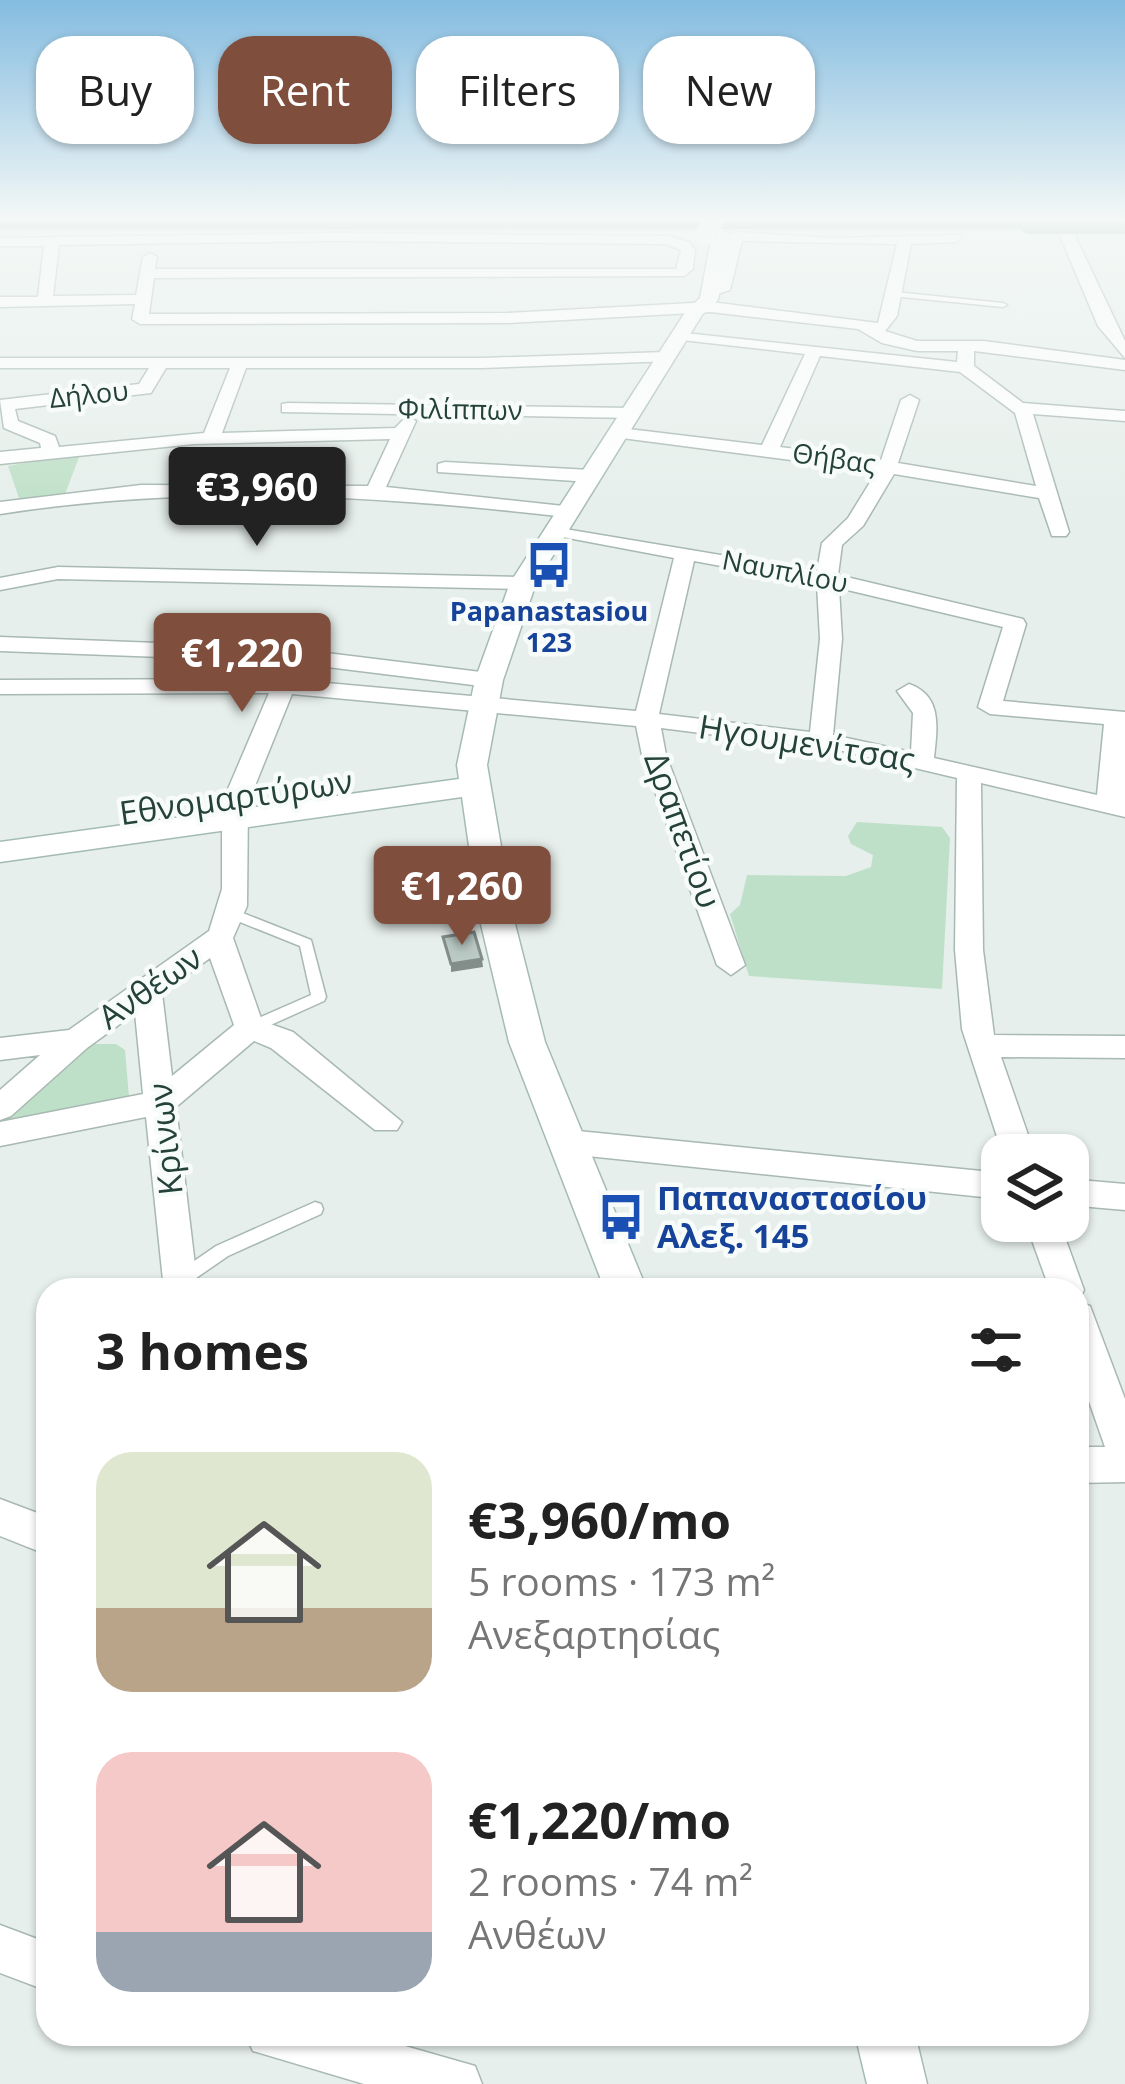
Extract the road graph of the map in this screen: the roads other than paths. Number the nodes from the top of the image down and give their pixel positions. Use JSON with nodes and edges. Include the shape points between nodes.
{"nodes":[{"id":1,"x":370,"y":316,"type":"edge"},
{"id":2,"x":689,"y":316,"type":"edge"},
{"id":3,"x":799,"y":316,"type":"edge"},
{"id":4,"x":889,"y":316,"type":"edge"},
{"id":5,"x":1103,"y":316,"type":"edge"},
{"id":6,"x":682,"y":334,"type":"junction"},
{"id":7,"x":880,"y":335,"type":"junction"},
{"id":8,"x":967,"y":345,"type":"junction"},
{"id":9,"x":815,"y":350,"type":"junction"},
{"id":10,"x":1125,"y":353,"type":"edge"},
{"id":11,"x":666,"y":357,"type":"junction"},
{"id":12,"x":880,"y":358,"type":"junction"},
{"id":13,"x":109,"y":359,"type":"junction"},
{"id":14,"x":360,"y":362,"type":"junction"},
{"id":15,"x":0,"y":363,"type":"edge"},
{"id":16,"x":160,"y":363,"type":"junction"},
{"id":17,"x":240,"y":363,"type":"junction"},
{"id":18,"x":1125,"y":365,"type":"edge"},
{"id":19,"x":965,"y":368,"type":"junction"},
{"id":20,"x":85,"y":396,"type":"junction"},
{"id":21,"x":910,"y":400,"type":"dead end"},
{"id":22,"x":2,"y":405,"type":"edge"},
{"id":23,"x":288,"y":408,"type":"dead end"},
{"id":24,"x":1021,"y":408,"type":"junction"},
{"id":25,"x":350,"y":409,"type":"junction"},
{"id":26,"x":411,"y":410,"type":"junction"},
{"id":27,"x":138,"y":416,"type":"junction"},
{"id":28,"x":1125,"y":416,"type":"edge"},
{"id":29,"x":626,"y":423,"type":"junction"},
{"id":30,"x":403,"y":433,"type":"junction"},
{"id":31,"x":211,"y":439,"type":"junction"},
{"id":32,"x":50,"y":450,"type":"junction"},
{"id":33,"x":769,"y":450,"type":"junction"},
{"id":34,"x":0,"y":458,"type":"edge"},
{"id":35,"x":888,"y":466,"type":"junction"},
{"id":36,"x":445,"y":468,"type":"dead end"},
{"id":37,"x":83,"y":472,"type":"junction"},
{"id":38,"x":590,"y":476,"type":"junction"},
{"id":39,"x":375,"y":491,"type":"junction"},
{"id":40,"x":1047,"y":494,"type":"junction"},
{"id":41,"x":6,"y":501,"type":"edge"},
{"id":42,"x":560,"y":520,"type":"junction"},
{"id":43,"x":1059,"y":532,"type":"dead end"},
{"id":44,"x":686,"y":554,"type":"junction"},
{"id":45,"x":827,"y":579,"type":"junction"},
{"id":46,"x":523,"y":583,"type":"junction"},
{"id":47,"x":0,"y":584,"type":"edge"},
{"id":48,"x":0,"y":644,"type":"edge"},
{"id":49,"x":286,"y":655,"type":"junction"},
{"id":50,"x":280,"y":686,"type":"junction"},
{"id":51,"x":0,"y":687,"type":"edge"},
{"id":52,"x":909,"y":691,"type":"dead end"},
{"id":53,"x":487,"y":692,"type":"junction"},
{"id":54,"x":647,"y":719,"type":"junction"},
{"id":55,"x":1120,"y":719,"type":"edge"},
{"id":56,"x":820,"y":740,"type":"junction"},
{"id":57,"x":922,"y":761,"type":"junction"},
{"id":58,"x":970,"y":773,"type":"junction"},
{"id":59,"x":473,"y":776,"type":"junction"},
{"id":60,"x":235,"y":807,"type":"junction"},
{"id":61,"x":1117,"y":807,"type":"edge"},
{"id":62,"x":1,"y":841,"type":"edge"},
{"id":63,"x":225,"y":926,"type":"junction"},
{"id":64,"x":731,"y":965,"type":"dead end"},
{"id":65,"x":147,"y":988,"type":"junction"},
{"id":66,"x":250,"y":1028,"type":"junction"},
{"id":67,"x":76,"y":1040,"type":"junction"},
{"id":68,"x":982,"y":1046,"type":"junction"},
{"id":69,"x":1125,"y":1047,"type":"edge"},
{"id":70,"x":0,"y":1048,"type":"edge"},
{"id":71,"x":161,"y":1102,"type":"junction"},
{"id":72,"x":0,"y":1108,"type":"edge"},
{"id":73,"x":386,"y":1122,"type":"dead end"},
{"id":74,"x":0,"y":1134,"type":"edge"},
{"id":75,"x":1012,"y":1134,"type":"edge"},
{"id":76,"x":568,"y":1142,"type":"junction"},
{"id":77,"x":981,"y":1184,"type":"edge"},
{"id":78,"x":1089,"y":1194,"type":"edge"},
{"id":79,"x":1125,"y":1197,"type":"edge"},
{"id":80,"x":315,"y":1209,"type":"dead end"},
{"id":81,"x":1050,"y":1242,"type":"edge"},
{"id":82,"x":179,"y":1278,"type":"edge"},
{"id":83,"x":189,"y":1278,"type":"edge"},
{"id":84,"x":621,"y":1278,"type":"edge"},
{"id":85,"x":1063,"y":1278,"type":"edge"},
{"id":86,"x":1089,"y":1350,"type":"edge"},
{"id":87,"x":1125,"y":1450,"type":"edge"},
{"id":88,"x":1125,"y":1464,"type":"edge"},
{"id":89,"x":1089,"y":1465,"type":"edge"},
{"id":90,"x":0,"y":1517,"type":"edge"},
{"id":91,"x":36,"y":1531,"type":"edge"},
{"id":92,"x":0,"y":1949,"type":"edge"},
{"id":93,"x":36,"y":1962,"type":"edge"},
{"id":94,"x":315,"y":2046,"type":"edge"},
{"id":95,"x":888,"y":2046,"type":"edge"},
{"id":96,"x":457,"y":2084,"type":"edge"},
{"id":97,"x":897,"y":2084,"type":"edge"}],
"edges":[{"from":1,"to":14,"type":"street"},
{"from":2,"to":6,"type":"main road"},
{"from":3,"to":7,"type":"street"},
{"from":4,"to":7,"type":"street"},
{"from":5,"to":10,"type":"street"},
{"from":6,"to":9,"type":"street"},
{"from":6,"to":11,"type":"main road"},
{"from":7,"to":8,"type":"street"},
{"from":7,"to":12,"type":"street"},
{"from":8,"to":18,"type":"street"},
{"from":8,"to":19,"type":"street"},
{"from":9,"to":12,"type":"street"},
{"from":9,"to":33,"type":"street"},
{"from":11,"to":14,"type":"street","name":"Δήλου"},
{"from":11,"to":29,"type":"main road"},
{"from":12,"to":19,"type":"street"},
{"from":13,"to":15,"type":"street"},
{"from":13,"to":16,"type":"street"},
{"from":13,"to":20,"type":"street"},
{"from":14,"to":17,"type":"street","name":"Δήλου"},
{"from":14,"to":25,"type":"street"},
{"from":16,"to":17,"type":"street","name":"Δήλου"},
{"from":16,"to":27,"type":"street","name":"Δήλου"},
{"from":17,"to":31,"type":"street"},
{"from":19,"to":24,"type":"street"},
{"from":20,"to":22,"type":"street","name":"Δήλου"},
{"from":20,"to":27,"type":"street","name":"Δήλου"},
{"from":21,"to":35,"type":"street"},
{"from":22,"to":32,"type":"street","via":[[10,424],[49,440]]},
{"from":23,"to":25,"type":"street","name":"Φιλίππων"},
{"from":24,"to":28,"type":"street"},
{"from":24,"to":40,"type":"street"},
{"from":25,"to":26,"type":"street","name":"Φιλίππων"},
{"from":26,"to":29,"type":"street","name":"Φιλίππων"},
{"from":26,"to":30,"type":"street"},
{"from":27,"to":31,"type":"street"},
{"from":27,"to":37,"type":"street"},
{"from":29,"to":33,"type":"street","name":"Θήβας"},
{"from":29,"to":38,"type":"main road"},
{"from":30,"to":31,"type":"street"},
{"from":30,"to":39,"type":"street"},
{"from":32,"to":34,"type":"street"},
{"from":32,"to":37,"type":"street"},
{"from":33,"to":35,"type":"street","name":"Θήβας"},
{"from":35,"to":40,"type":"street","name":"Θήβας"},
{"from":35,"to":45,"type":"street","via":[[856,522],[832,543]]},
{"from":36,"to":38,"type":"street"},
{"from":37,"to":39,"type":"street","name":"Ναυπλίου","via":[[232,488]]},
{"from":37,"to":41,"type":"street"},
{"from":38,"to":42,"type":"main road"},
{"from":39,"to":42,"type":"street","name":"Ναυπλίου"},
{"from":40,"to":43,"type":"street"},
{"from":42,"to":44,"type":"street","name":"Ναυπλίου"},
{"from":42,"to":46,"type":"main road"},
{"from":44,"to":45,"type":"street","name":"Ναυπλίου"},
{"from":44,"to":54,"type":"street","name":"Δραπετίου"},
{"from":45,"to":55,"type":"street","name":"Ναυπλίου","via":[[1015,624],[990,707]]},
{"from":45,"to":56,"type":"street","via":[[831,640]]},
{"from":46,"to":47,"type":"street","via":[[58,573]]},
{"from":46,"to":53,"type":"main road"},
{"from":48,"to":49,"type":"street"},
{"from":49,"to":50,"type":"street","name":"Ανθέων"},
{"from":49,"to":53,"type":"street"},
{"from":50,"to":51,"type":"street"},
{"from":50,"to":53,"type":"street"},
{"from":50,"to":60,"type":"street","name":"Ανθέων"},
{"from":52,"to":57,"type":"street","via":[[925,708]]},
{"from":53,"to":54,"type":"street","name":"Ηγουμενίτσας"},
{"from":53,"to":59,"type":"main road"},
{"from":54,"to":56,"type":"street","name":"Ηγουμενίτσας"},
{"from":54,"to":64,"type":"street","name":"Δραπετίου"},
{"from":55,"to":61,"type":"street"},
{"from":56,"to":57,"type":"street","name":"Ηγουμενίτσας"},
{"from":57,"to":58,"type":"street","name":"Ηγουμενίτσας"},
{"from":58,"to":61,"type":"street","name":"Ηγουμενίτσας"},
{"from":58,"to":68,"type":"street","via":[[969,950]]},
{"from":59,"to":60,"type":"main road","name":"Εθνομαρτύρων"},
{"from":59,"to":76,"type":"main road","via":[[512,991]]},
{"from":60,"to":62,"type":"main road","name":"Εθνομαρτύρων"},
{"from":60,"to":63,"type":"street","name":"Ανθέων","via":[[238,872]]},
{"from":63,"to":65,"type":"street","name":"Ανθέων"},
{"from":63,"to":66,"type":"street","via":[[231,985]]},
{"from":63,"to":66,"type":"lane","via":[[306,943],[319,997]]},
{"from":65,"to":67,"type":"street","name":"Ανθέων"},
{"from":65,"to":71,"type":"street","name":"Κρίνων"},
{"from":66,"to":71,"type":"street"},
{"from":66,"to":73,"type":"street","via":[[282,1040]]},
{"from":67,"to":70,"type":"street","name":"Ανθέων"},
{"from":67,"to":72,"type":"street"},
{"from":68,"to":69,"type":"street"},
{"from":68,"to":75,"type":"street"},
{"from":71,"to":74,"type":"street"},
{"from":71,"to":82,"type":"street","name":"Κρίνων"},
{"from":76,"to":77,"type":"street"},
{"from":76,"to":84,"type":"main road"},
{"from":78,"to":79,"type":"street"},
{"from":80,"to":83,"type":"lane","via":[[222,1251]]},
{"from":81,"to":85,"type":"street"},
{"from":86,"to":87,"type":"street"},
{"from":88,"to":89,"type":"street"},
{"from":90,"to":91,"type":"street"},
{"from":92,"to":93,"type":"street"},
{"from":94,"to":96,"type":"street"},
{"from":95,"to":97,"type":"main road"}]}
